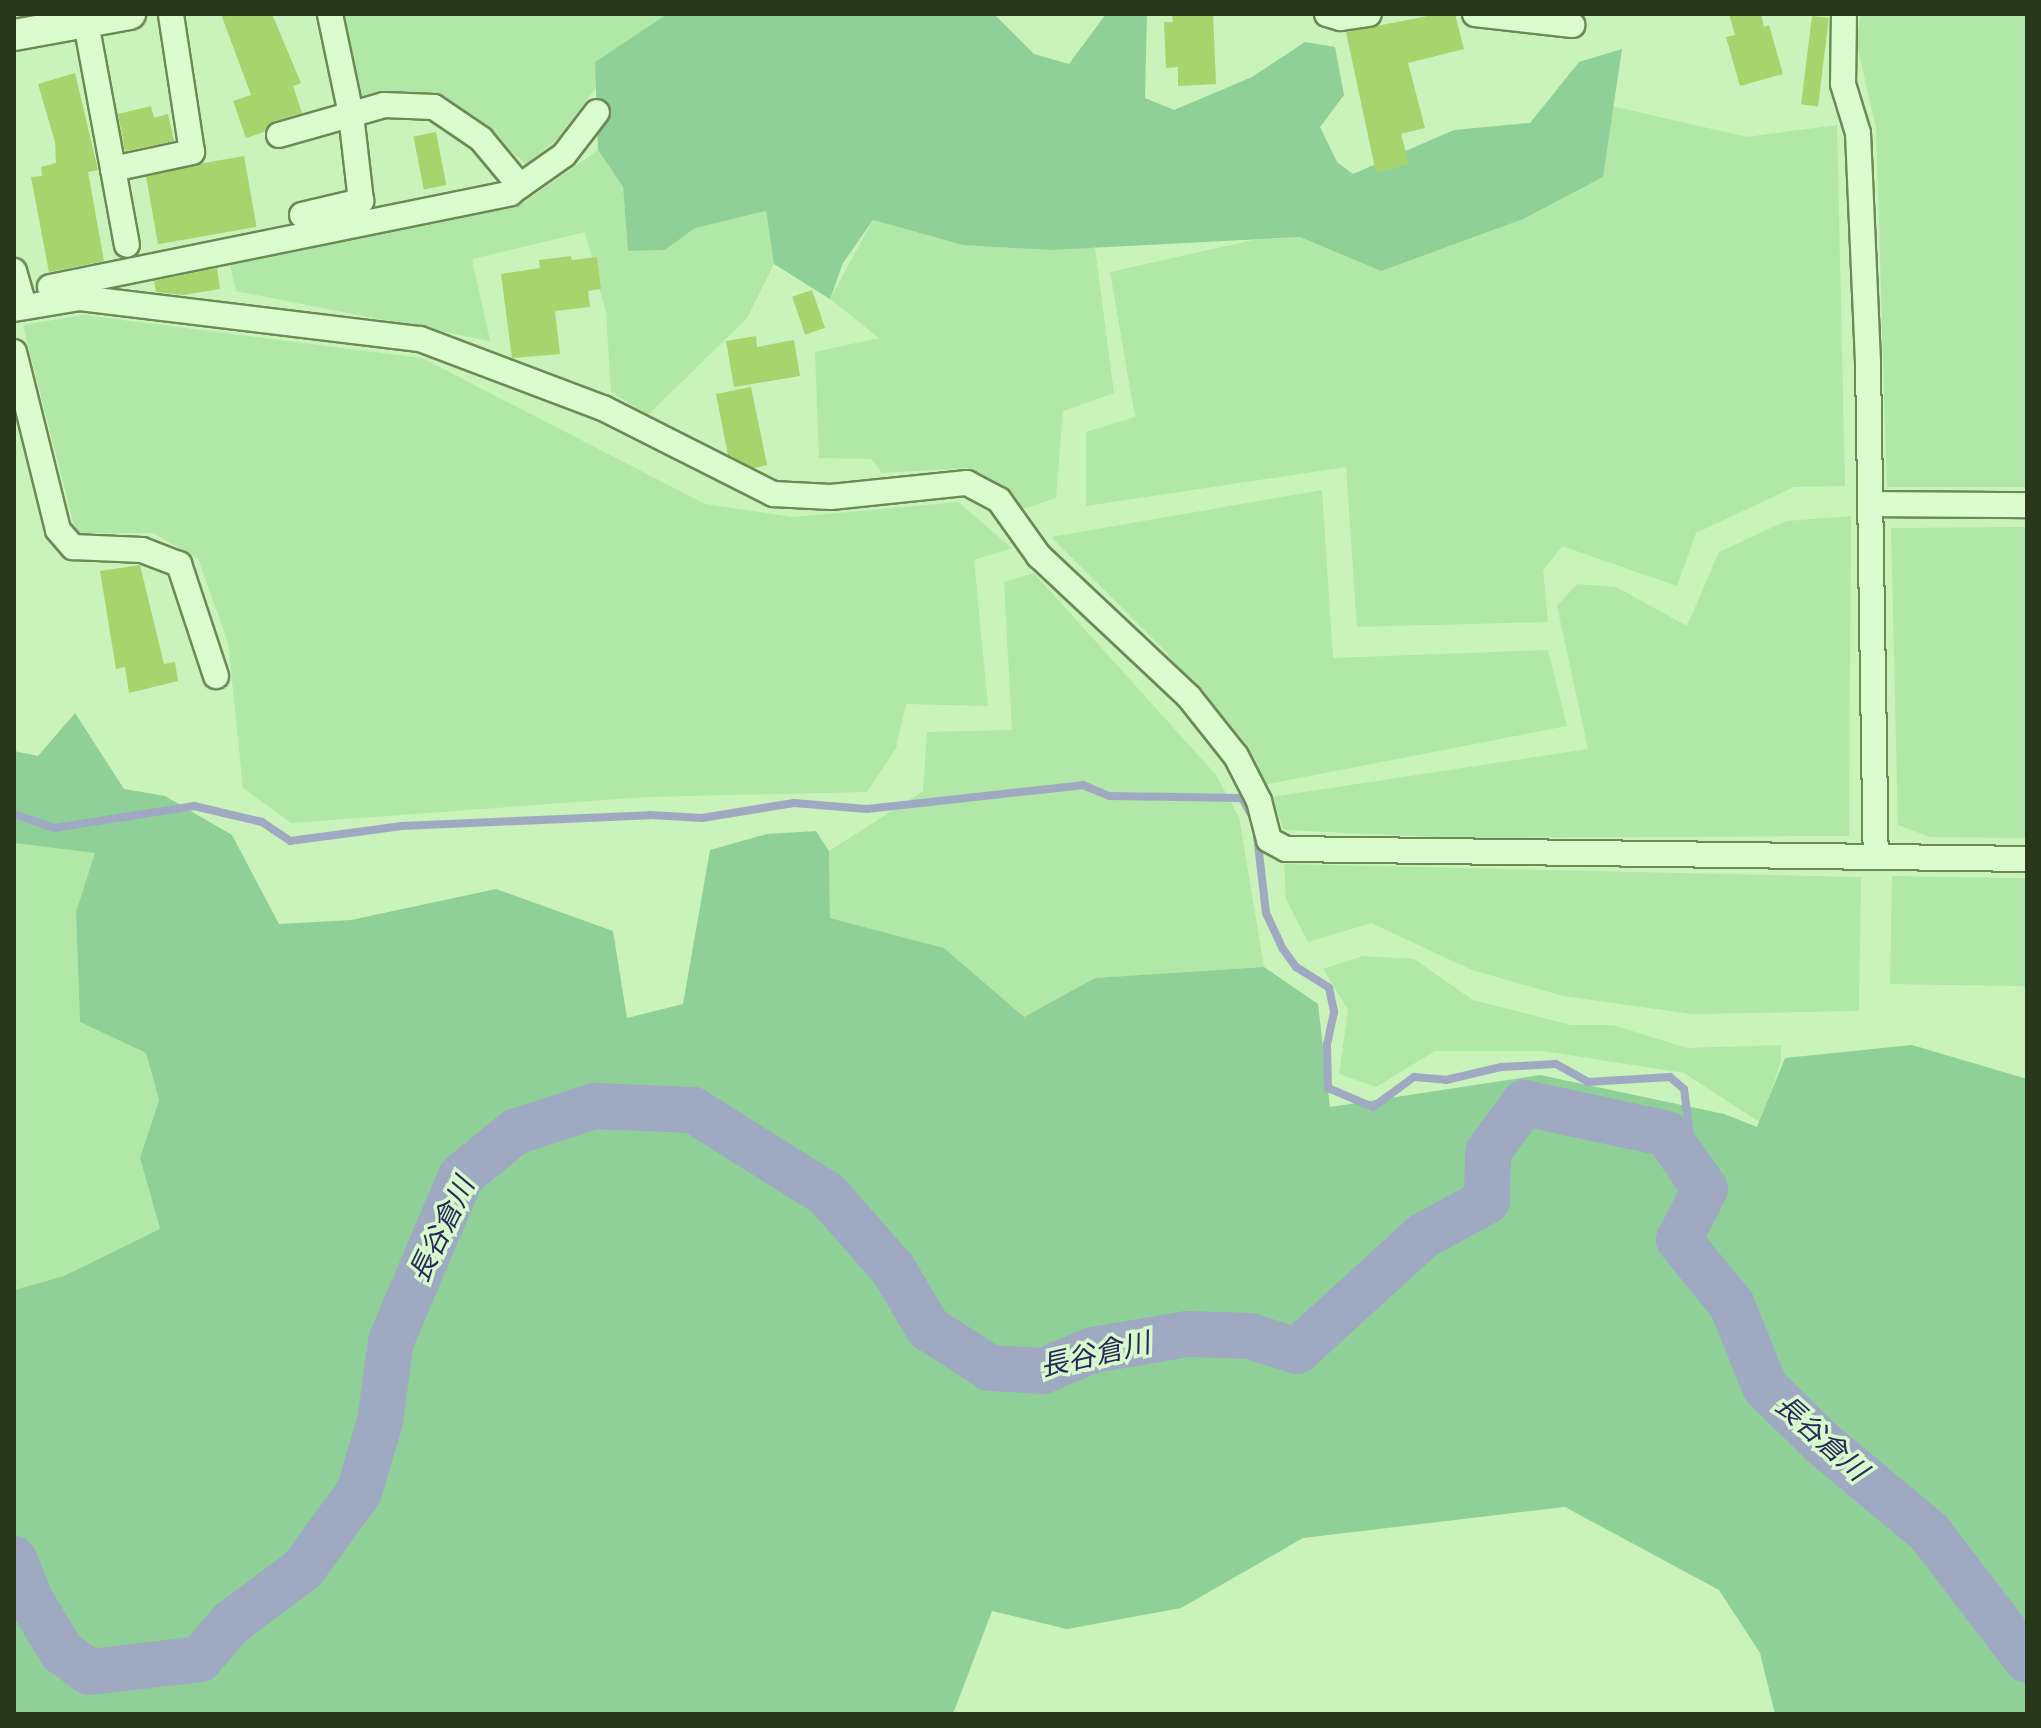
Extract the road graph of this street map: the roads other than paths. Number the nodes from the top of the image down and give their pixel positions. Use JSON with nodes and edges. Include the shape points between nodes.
{"nodes":[{"id":1,"x":130,"y":14,"type":"edge"},
{"id":2,"x":171,"y":14,"type":"edge"},
{"id":3,"x":330,"y":14,"type":"edge"},
{"id":4,"x":1327,"y":14,"type":"edge"},
{"id":5,"x":1369,"y":14,"type":"edge"},
{"id":6,"x":1475,"y":14,"type":"edge"},
{"id":7,"x":1844,"y":14,"type":"edge"},
{"id":8,"x":86,"y":23,"type":"junction"},
{"id":9,"x":1572,"y":25,"type":"dead end"},
{"id":10,"x":14,"y":35,"type":"edge"},
{"id":11,"x":597,"y":112,"type":"dead end"},
{"id":12,"x":351,"y":114,"type":"junction"},
{"id":13,"x":279,"y":135,"type":"dead end"},
{"id":14,"x":113,"y":169,"type":"junction"},
{"id":15,"x":520,"y":186,"type":"junction"},
{"id":16,"x":302,"y":215,"type":"dead end"},
{"id":17,"x":127,"y":245,"type":"dead end"},
{"id":18,"x":18,"y":295,"type":"edge"},
{"id":19,"x":14,"y":352,"type":"edge"},
{"id":20,"x":1873,"y":504,"type":"junction"},
{"id":21,"x":2027,"y":505,"type":"edge"},
{"id":22,"x":216,"y":676,"type":"dead end"},
{"id":23,"x":1876,"y":857,"type":"junction"},
{"id":24,"x":2027,"y":859,"type":"edge"}],
"edges":[{"from":1,"to":8,"type":"street"},
{"from":2,"to":14,"type":"street","via":[[192,152]]},
{"from":3,"to":12,"type":"street"},
{"from":4,"to":5,"type":"street"},
{"from":6,"to":9,"type":"street"},
{"from":7,"to":20,"type":"street","via":[[1843,84],[1859,148]]},
{"from":8,"to":10,"type":"street"},
{"from":8,"to":14,"type":"street"},
{"from":11,"to":15,"type":"street","via":[[564,155]]},
{"from":12,"to":13,"type":"street"},
{"from":12,"to":15,"type":"street","via":[[384,105],[434,107],[481,139]]},
{"from":12,"to":16,"type":"street","via":[[361,201]]},
{"from":14,"to":17,"type":"street"},
{"from":15,"to":18,"type":"street","via":[[510,193]]},
{"from":18,"to":23,"type":"street","via":[[95,299],[420,339],[603,408],[773,494],[831,497],[967,483],[999,500],[1039,556],[1189,697],[1236,756],[1259,801],[1269,840],[1286,849]]},
{"from":19,"to":22,"type":"street","via":[[58,530],[73,547],[142,550],[179,564]]},
{"from":20,"to":21,"type":"street"},
{"from":20,"to":23,"type":"street"},
{"from":23,"to":24,"type":"street"}]}
